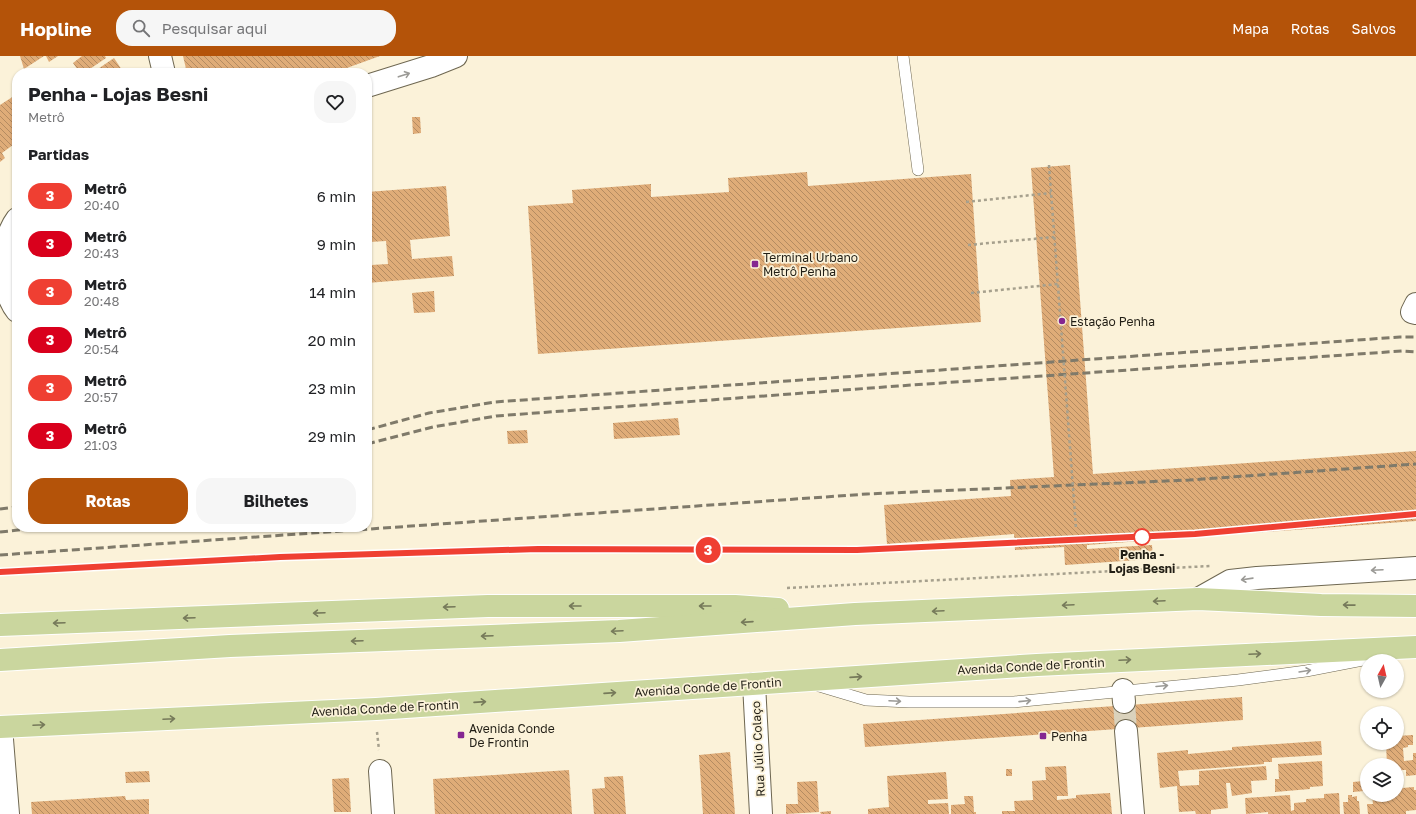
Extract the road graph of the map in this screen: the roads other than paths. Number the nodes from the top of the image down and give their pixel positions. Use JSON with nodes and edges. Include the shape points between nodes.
{"nodes":[{"id":1,"x":160,"y":56,"type":"edge"},
{"id":2,"x":456,"y":56,"type":"edge"},
{"id":3,"x":903,"y":56,"type":"edge"},
{"id":4,"x":163,"y":68,"type":"edge"},
{"id":5,"x":372,"y":84,"type":"edge"},
{"id":6,"x":918,"y":170,"type":"dead end"},
{"id":7,"x":12,"y":212,"type":"edge"},
{"id":8,"x":0,"y":217,"type":"edge"},
{"id":9,"x":12,"y":229,"type":"edge"},
{"id":10,"x":1416,"y":304,"type":"edge"},
{"id":11,"x":11,"y":306,"type":"edge"},
{"id":12,"x":1416,"y":313,"type":"edge"},
{"id":13,"x":1416,"y":568,"type":"edge"},
{"id":14,"x":1198,"y":599,"type":"junction"},
{"id":15,"x":1416,"y":606,"type":"edge"},
{"id":16,"x":855,"y":614,"type":"junction"},
{"id":17,"x":0,"y":626,"type":"edge"},
{"id":18,"x":1416,"y":647,"type":"edge"},
{"id":19,"x":0,"y":660,"type":"edge"},
{"id":20,"x":803,"y":681,"type":"junction"},
{"id":21,"x":754,"y":684,"type":"junction"},
{"id":22,"x":0,"y":727,"type":"edge"},
{"id":23,"x":1126,"y":731,"type":"tunnel mouth"},
{"id":24,"x":380,"y":771,"type":"road end"},
{"id":25,"x":8,"y":814,"type":"edge"},
{"id":26,"x":383,"y":814,"type":"edge"},
{"id":27,"x":761,"y":814,"type":"edge"},
{"id":28,"x":1133,"y":814,"type":"edge"}],
"edges":[{"from":1,"to":4,"type":"street"},
{"from":5,"to":2,"type":"street","one_way":true},
{"from":3,"to":6,"type":"lane"},
{"from":7,"to":8,"type":"street"},
{"from":9,"to":11,"type":"street","via":[[5,244],[2,266]]},
{"from":10,"to":12,"type":"street","via":[[1412,312]]},
{"from":13,"to":14,"type":"street","one_way":true,"via":[[1230,581]]},
{"from":15,"to":14,"type":"highway","one_way":true,"via":[[1321,605]]},
{"from":14,"to":16,"type":"highway","one_way":true},
{"from":16,"to":17,"type":"highway","one_way":true,"via":[[735,606],[488,606]]},
{"from":16,"to":19,"type":"highway","one_way":true,"via":[[619,631],[238,646]]},
{"from":20,"to":18,"type":"highway","name":"Avenida Conde de Frontin","one_way":true,"via":[[1037,664]]},
{"from":20,"to":18,"type":"lane","one_way":true,"via":[[866,700],[1014,702],[1124,696],[1306,671]]},
{"from":20,"to":21,"type":"highway","name":"Avenida Conde de Frontin"},
{"from":22,"to":21,"type":"highway","name":"Avenida Conde de Frontin","one_way":true,"via":[[376,709]]},
{"from":21,"to":27,"type":"street","name":"Rua Júlio Colaço"},
{"from":22,"to":25,"type":"street"},
{"from":23,"to":28,"type":"street"},
{"from":24,"to":26,"type":"street"}]}
